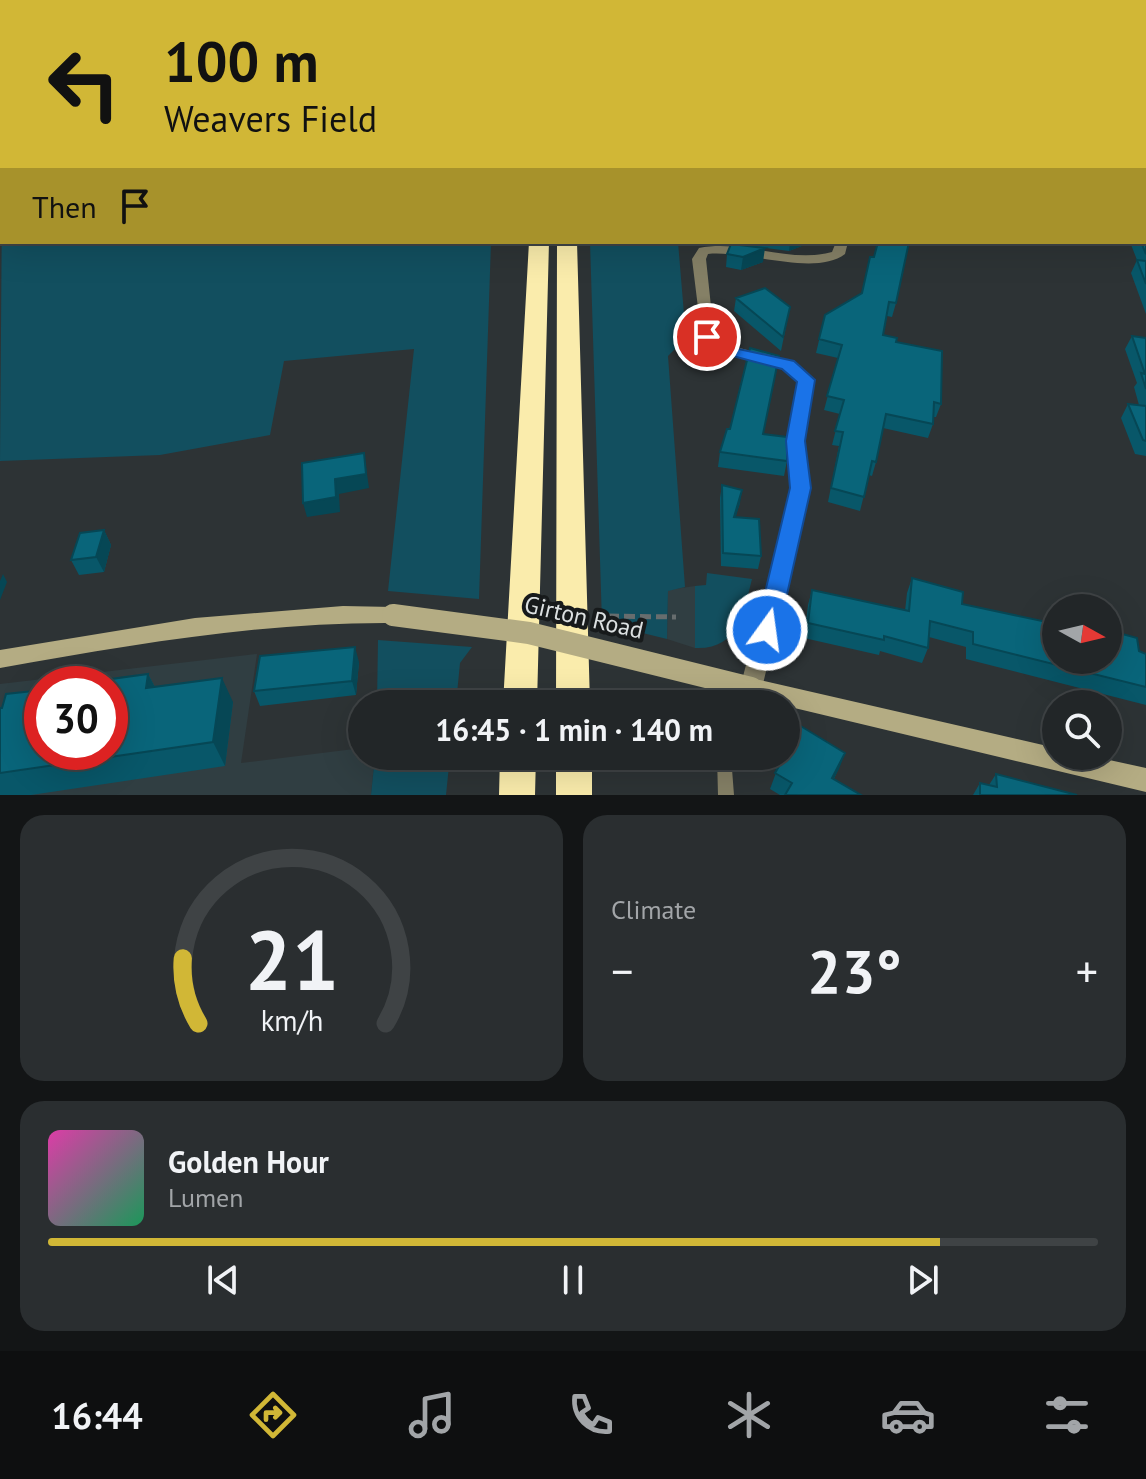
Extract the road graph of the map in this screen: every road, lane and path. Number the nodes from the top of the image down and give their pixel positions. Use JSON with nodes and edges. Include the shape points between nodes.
{"nodes":[{"id":1,"x":539,"y":244,"type":"edge"},
{"id":2,"x":567,"y":244,"type":"edge"},
{"id":3,"x":841,"y":244,"type":"edge"},
{"id":4,"x":608,"y":616,"type":"dead end"},
{"id":5,"x":676,"y":617,"type":"dead end"},
{"id":6,"x":0,"y":659,"type":"edge"},
{"id":7,"x":521,"y":690,"type":"edge"},
{"id":8,"x":573,"y":690,"type":"edge"},
{"id":9,"x":728,"y":690,"type":"edge"},
{"id":10,"x":749,"y":690,"type":"edge"},
{"id":11,"x":800,"y":707,"type":"edge"},
{"id":12,"x":518,"y":770,"type":"edge"},
{"id":13,"x":574,"y":770,"type":"edge"},
{"id":14,"x":725,"y":770,"type":"edge"},
{"id":15,"x":1146,"y":780,"type":"edge"},
{"id":16,"x":517,"y":795,"type":"edge"},
{"id":17,"x":574,"y":795,"type":"edge"},
{"id":18,"x":726,"y":795,"type":"edge"}],
"edges":[{"from":1,"to":7,"type":"highway"},
{"from":2,"to":8,"type":"highway"},
{"from":3,"to":10,"type":"street","via":[[838,254],[817,261],[718,248],[704,251],[699,259],[707,337],[729,352],[788,364],[806,380],[796,441],[801,488]]},
{"from":4,"to":5,"type":"path"},
{"from":6,"to":9,"type":"street","name":"Girton Road","bridge":true,"via":[[280,617],[393,615],[546,634]]},
{"from":11,"to":15,"type":"street","name":"Girton Road"},
{"from":12,"to":16,"type":"highway"},
{"from":13,"to":17,"type":"highway"},
{"from":14,"to":18,"type":"lane"}]}
